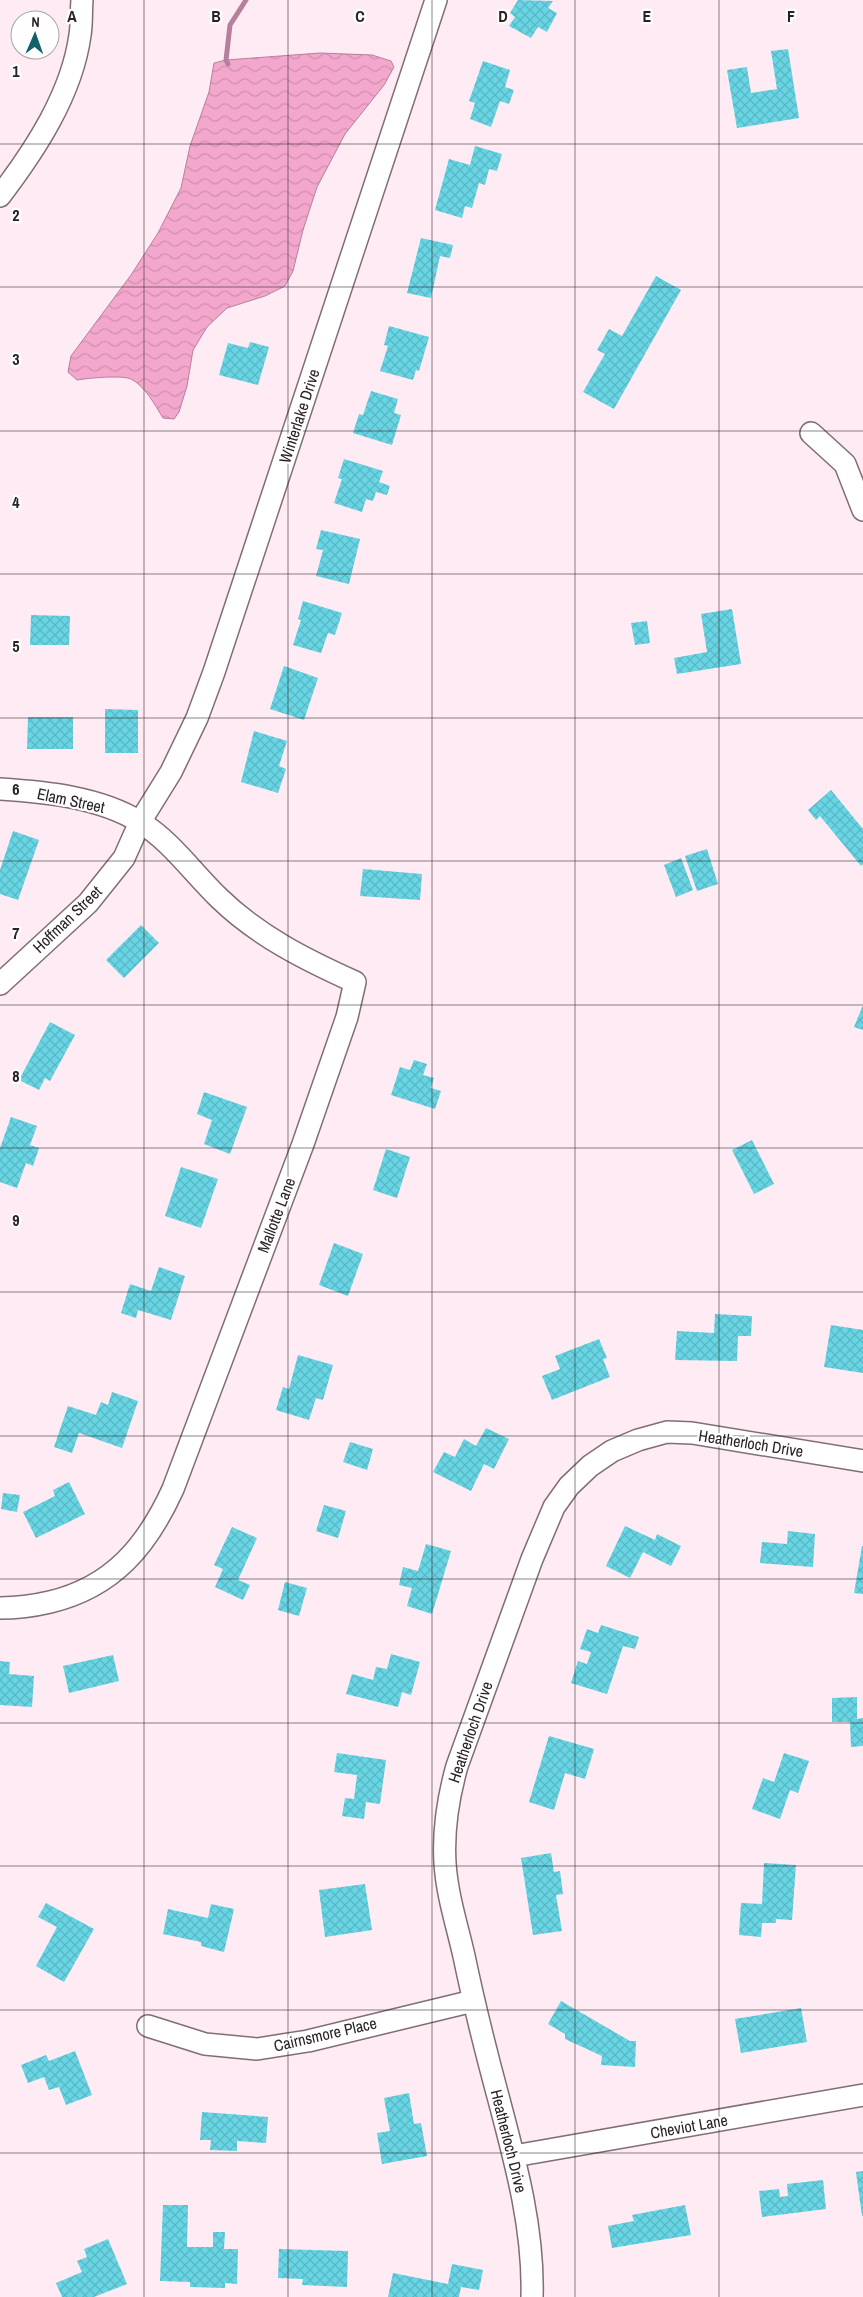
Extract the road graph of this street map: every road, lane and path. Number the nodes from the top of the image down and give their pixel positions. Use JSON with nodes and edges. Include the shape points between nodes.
{"nodes":[{"id":1,"x":82,"y":0,"type":"edge"},
{"id":2,"x":436,"y":0,"type":"edge"},
{"id":3,"x":0,"y":196,"type":"edge"},
{"id":4,"x":810,"y":433,"type":"dead end"},
{"id":5,"x":863,"y":510,"type":"edge"},
{"id":6,"x":0,"y":789,"type":"edge"},
{"id":7,"x":140,"y":822,"type":"junction"},
{"id":8,"x":0,"y":984,"type":"edge"},
{"id":9,"x":863,"y":1461,"type":"edge"},
{"id":10,"x":0,"y":1608,"type":"edge"},
{"id":11,"x":473,"y":2001,"type":"junction"},
{"id":12,"x":148,"y":2026,"type":"dead end"},
{"id":13,"x":863,"y":2096,"type":"edge"},
{"id":14,"x":514,"y":2156,"type":"junction"},
{"id":15,"x":532,"y":2297,"type":"edge"}],
"edges":[{"from":1,"to":3,"type":"street","via":[[80,34],[65,88],[41,136]]},
{"from":2,"to":7,"type":"street","name":"Winterlake Drive","via":[[214,672],[197,718]]},
{"from":4,"to":5,"type":"street","via":[[846,464]]},
{"from":6,"to":7,"type":"street","name":"Elam Street","via":[[90,801]]},
{"from":7,"to":8,"type":"street","name":"Hoffman Street","via":[[124,858],[88,903]]},
{"from":7,"to":10,"type":"street","name":"Mallotte Lane","via":[[180,856],[238,916],[314,964],[355,982],[347,1017],[303,1144],[160,1516],[135,1552],[104,1580],[65,1598]]},
{"from":9,"to":11,"type":"street","name":"Heatherloch Drive","via":[[723,1437],[666,1432],[612,1451],[569,1486],[554,1507],[532,1559],[456,1766],[450,1793],[444,1839],[445,1864]]},
{"from":11,"to":12,"type":"street","name":"Cairnsmore Place","via":[[308,2041],[256,2049],[205,2044]]},
{"from":11,"to":14,"type":"street","name":"Heatherloch Drive"},
{"from":13,"to":14,"type":"street","name":"Cheviot Lane"},
{"from":14,"to":15,"type":"street","name":"Heatherloch Drive","via":[[530,2232]]}]}
